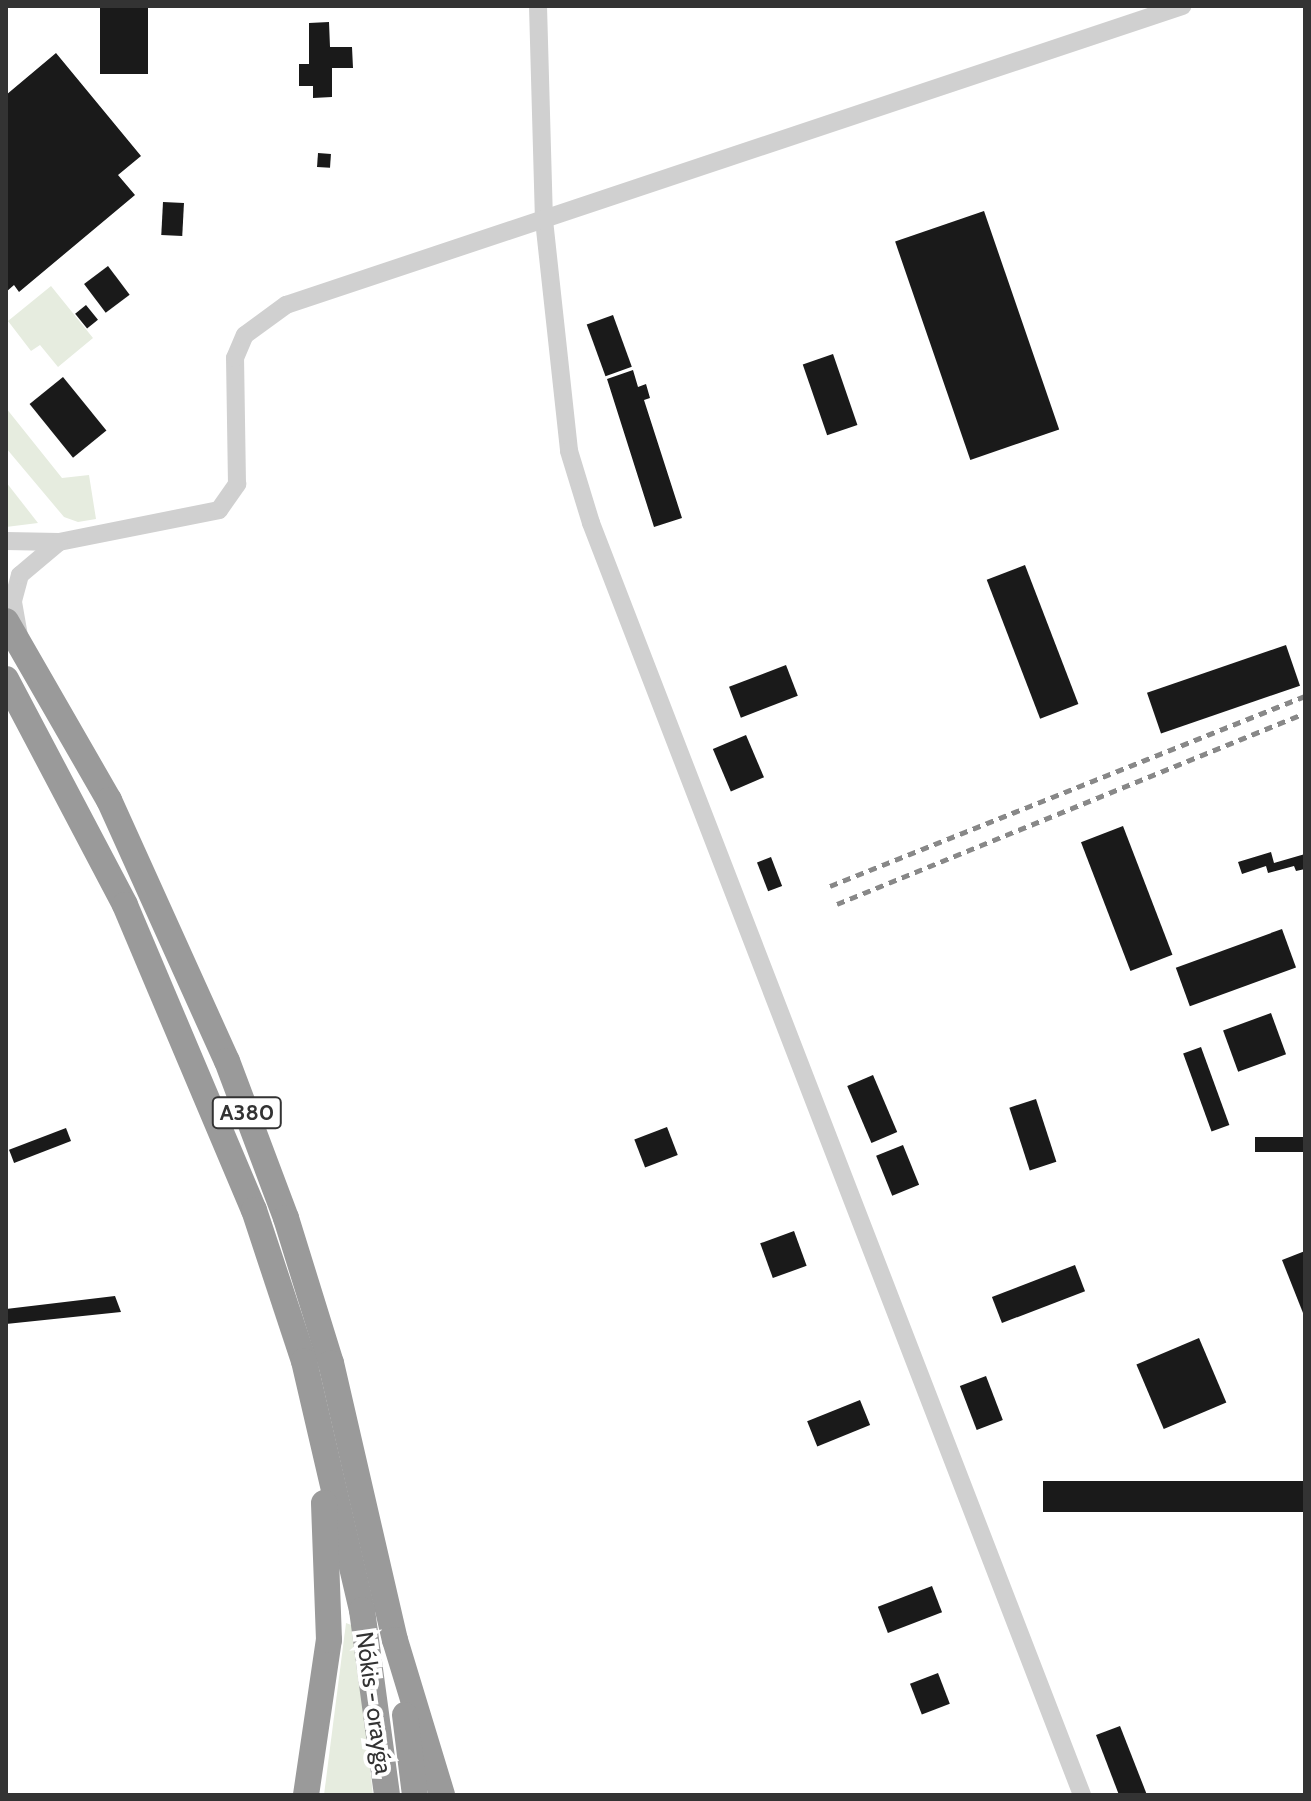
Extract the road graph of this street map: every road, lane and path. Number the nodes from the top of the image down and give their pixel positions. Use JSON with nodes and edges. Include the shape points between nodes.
{"nodes":[{"id":1,"x":538,"y":6,"type":"edge"},
{"id":2,"x":1182,"y":6,"type":"edge"},
{"id":3,"x":544,"y":220,"type":"junction"},
{"id":4,"x":6,"y":541,"type":"edge"},
{"id":5,"x":59,"y":542,"type":"junction"},
{"id":6,"x":13,"y":630,"type":"edge"},
{"id":7,"x":6,"y":679,"type":"edge"},
{"id":8,"x":82,"y":753,"type":"junction"},
{"id":9,"x":56,"y":767,"type":"junction"},
{"id":10,"x":320,"y":1431,"type":"junction"},
{"id":11,"x":395,"y":1640,"type":"junction"},
{"id":12,"x":306,"y":1795,"type":"edge"},
{"id":13,"x":387,"y":1795,"type":"edge"},
{"id":14,"x":415,"y":1795,"type":"edge"},
{"id":15,"x":442,"y":1795,"type":"edge"},
{"id":16,"x":1082,"y":1795,"type":"edge"}],
"edges":[{"from":1,"to":3,"type":"street"},
{"from":2,"to":3,"type":"street"},
{"from":3,"to":5,"type":"street","via":[[286,305],[262,319],[245,335],[235,358],[237,484],[231,499],[203,516]]},
{"from":3,"to":16,"type":"street","via":[[569,451],[591,523]]},
{"from":4,"to":5,"type":"street"},
{"from":5,"to":6,"type":"street","via":[[20,575]]},
{"from":6,"to":8,"type":"highway","number":"A380"},
{"from":7,"to":9,"type":"highway","number":"A380"},
{"from":8,"to":9,"type":"highway"},
{"from":8,"to":11,"type":"highway","number":"A380","via":[[220,1047],[286,1218],[331,1363]]},
{"from":9,"to":10,"type":"highway","number":"A380","via":[[125,905],[208,1095],[259,1225],[304,1361]]},
{"from":10,"to":12,"type":"highway","via":[[329,1640]]},
{"from":10,"to":13,"type":"highway","name":"Nókis - orayǵa","number":"A380","via":[[362,1610]]},
{"from":11,"to":14,"type":"highway","number":"A380"},
{"from":11,"to":15,"type":"highway"}]}
